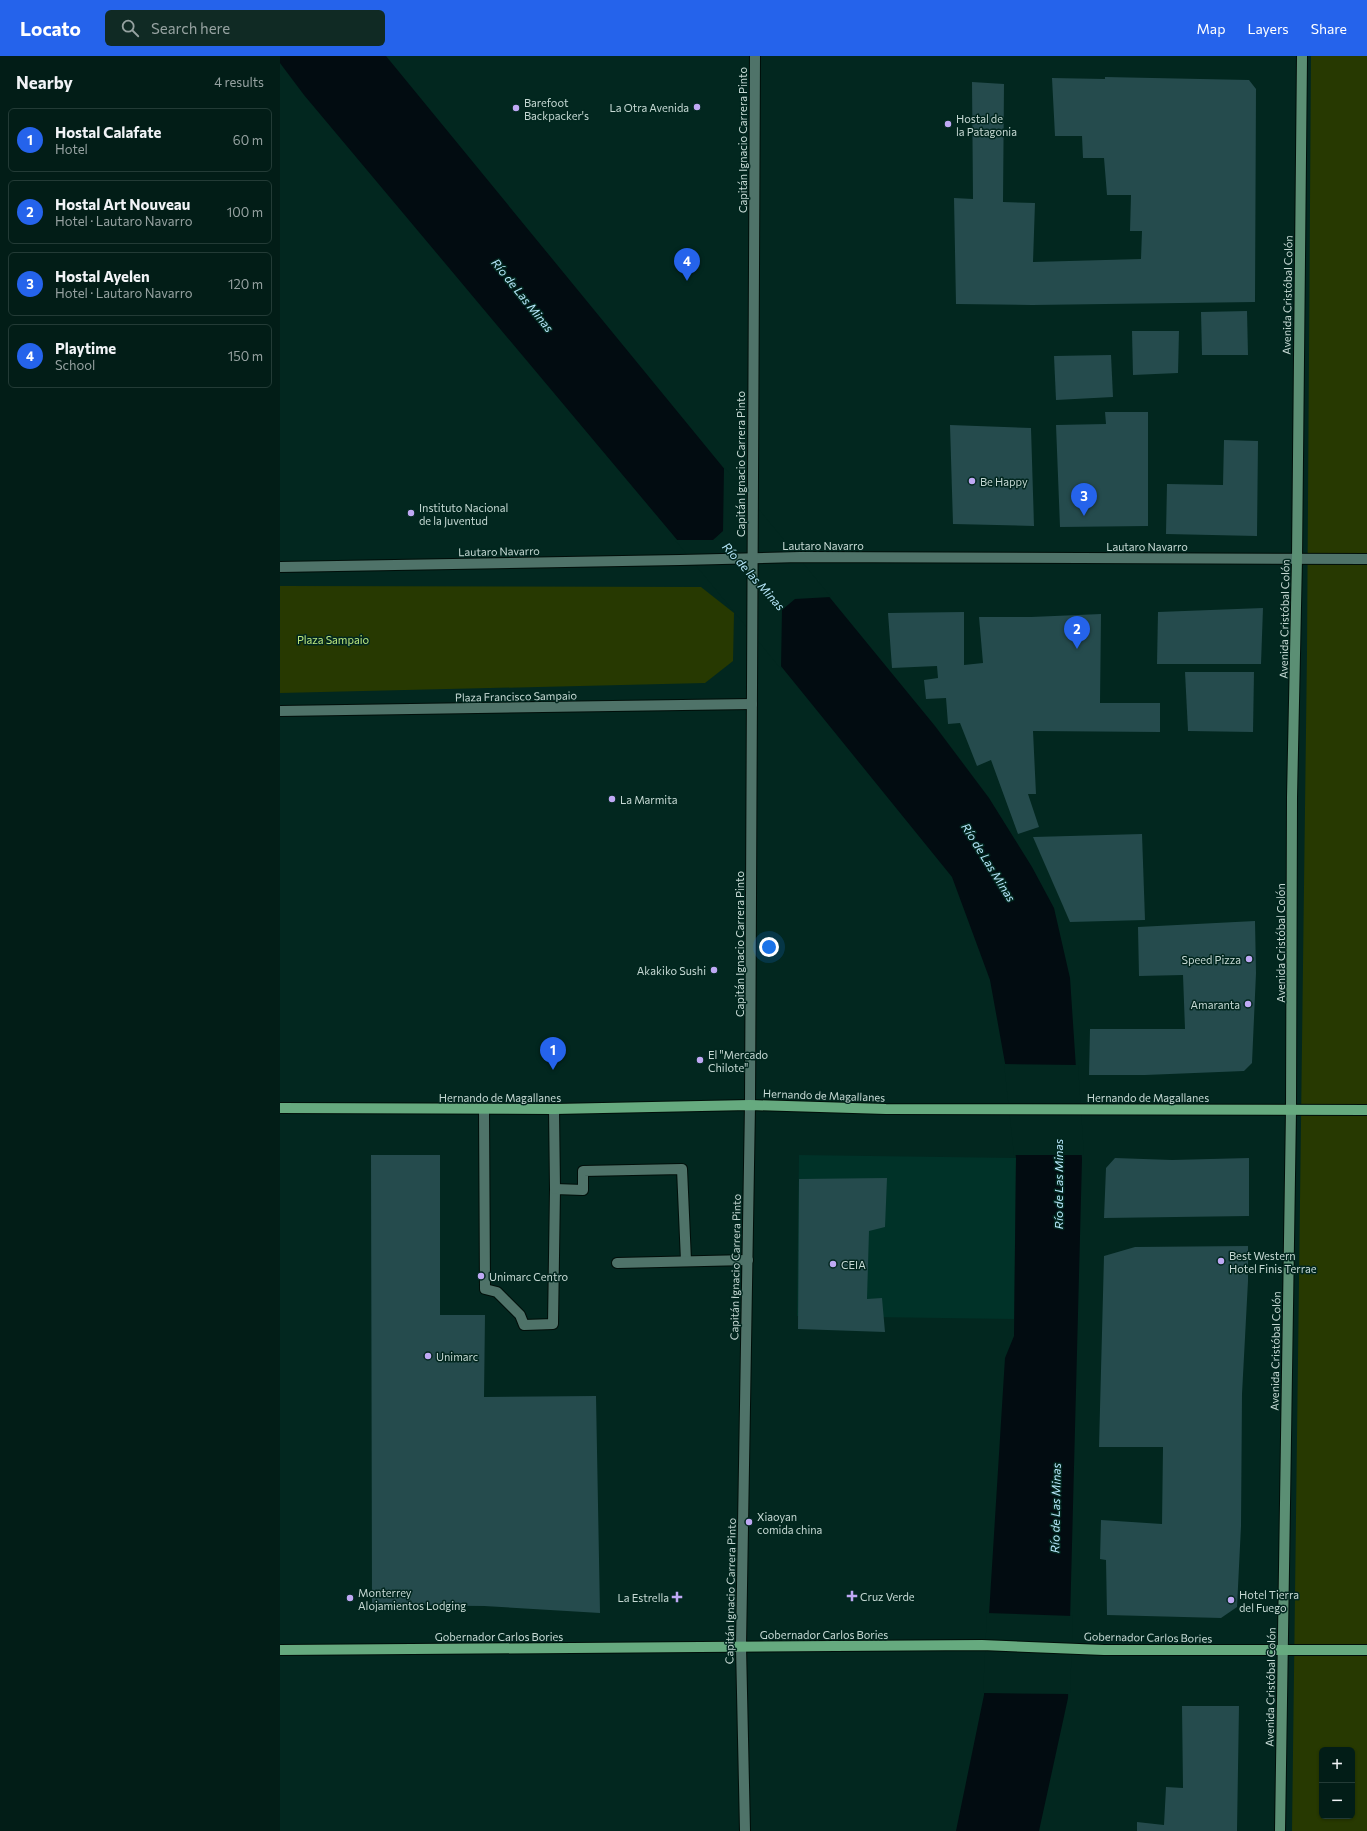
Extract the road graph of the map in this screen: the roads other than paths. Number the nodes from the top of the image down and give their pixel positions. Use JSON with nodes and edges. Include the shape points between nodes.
{"nodes":[{"id":1,"x":754,"y":56,"type":"edge"},
{"id":2,"x":1302,"y":56,"type":"edge"},
{"id":3,"x":752,"y":558,"type":"junction"},
{"id":4,"x":1297,"y":559,"type":"junction"},
{"id":5,"x":1367,"y":559,"type":"edge"},
{"id":6,"x":280,"y":567,"type":"edge"},
{"id":7,"x":752,"y":704,"type":"junction"},
{"id":8,"x":280,"y":711,"type":"edge"},
{"id":9,"x":750,"y":1105,"type":"junction"},
{"id":10,"x":280,"y":1108,"type":"edge"},
{"id":11,"x":484,"y":1108,"type":"junction"},
{"id":12,"x":554,"y":1109,"type":"junction"},
{"id":13,"x":1291,"y":1110,"type":"junction"},
{"id":14,"x":1367,"y":1110,"type":"edge"},
{"id":15,"x":555,"y":1189,"type":"junction"},
{"id":16,"x":748,"y":1260,"type":"junction"},
{"id":17,"x":686,"y":1261,"type":"junction"},
{"id":18,"x":617,"y":1263,"type":"dead end"},
{"id":19,"x":741,"y":1646,"type":"junction"},
{"id":20,"x":280,"y":1650,"type":"edge"},
{"id":21,"x":1282,"y":1650,"type":"junction"},
{"id":22,"x":1367,"y":1650,"type":"edge"},
{"id":23,"x":745,"y":1831,"type":"edge"},
{"id":24,"x":1280,"y":1831,"type":"edge"}],
"edges":[{"from":1,"to":3,"type":"street","name":"Capitán Ignacio Carrera Pinto"},
{"from":2,"to":4,"type":"main road","name":"Avenida Cristóbal Colón"},
{"from":3,"to":4,"type":"street","name":"Lautaro Navarro"},
{"from":3,"to":6,"type":"street","name":"Lautaro Navarro"},
{"from":3,"to":7,"type":"street","name":"Capitán Ignacio Carrera Pinto"},
{"from":4,"to":5,"type":"street","name":"Lautaro Navarro"},
{"from":4,"to":13,"type":"main road","name":"Avenida Cristóbal Colón","via":[[1292,797]]},
{"from":7,"to":8,"type":"street","name":"Plaza Francisco Sampaio"},
{"from":7,"to":9,"type":"street","name":"Capitán Ignacio Carrera Pinto"},
{"from":9,"to":12,"type":"main road","name":"Hernando de Magallanes"},
{"from":9,"to":13,"type":"main road","name":"Hernando de Magallanes","via":[[886,1109]]},
{"from":9,"to":16,"type":"street","name":"Capitán Ignacio Carrera Pinto"},
{"from":10,"to":11,"type":"main road","name":"Hernando de Magallanes"},
{"from":11,"to":12,"type":"main road","name":"Hernando de Magallanes"},
{"from":11,"to":15,"type":"street","via":[[485,1289],[497,1292],[520,1315],[524,1325],[553,1324]]},
{"from":12,"to":15,"type":"street"},
{"from":13,"to":14,"type":"main road","name":"Hernando de Magallanes"},
{"from":13,"to":21,"type":"main road","name":"Avenida Cristóbal Colón"},
{"from":15,"to":17,"type":"street","via":[[583,1190],[583,1171],[682,1169]]},
{"from":16,"to":17,"type":"street"},
{"from":16,"to":19,"type":"street","name":"Capitán Ignacio Carrera Pinto"},
{"from":17,"to":18,"type":"street"},
{"from":19,"to":20,"type":"main road","name":"Gobernador Carlos Bories"},
{"from":19,"to":21,"type":"main road","name":"Gobernador Carlos Bories","via":[[982,1645],[1104,1650]]},
{"from":19,"to":23,"type":"street","name":"Capitán Ignacio Carrera Pinto"},
{"from":21,"to":22,"type":"main road","name":"Gobernador Carlos Bories"},
{"from":21,"to":24,"type":"main road","name":"Avenida Cristóbal Colón"}]}
